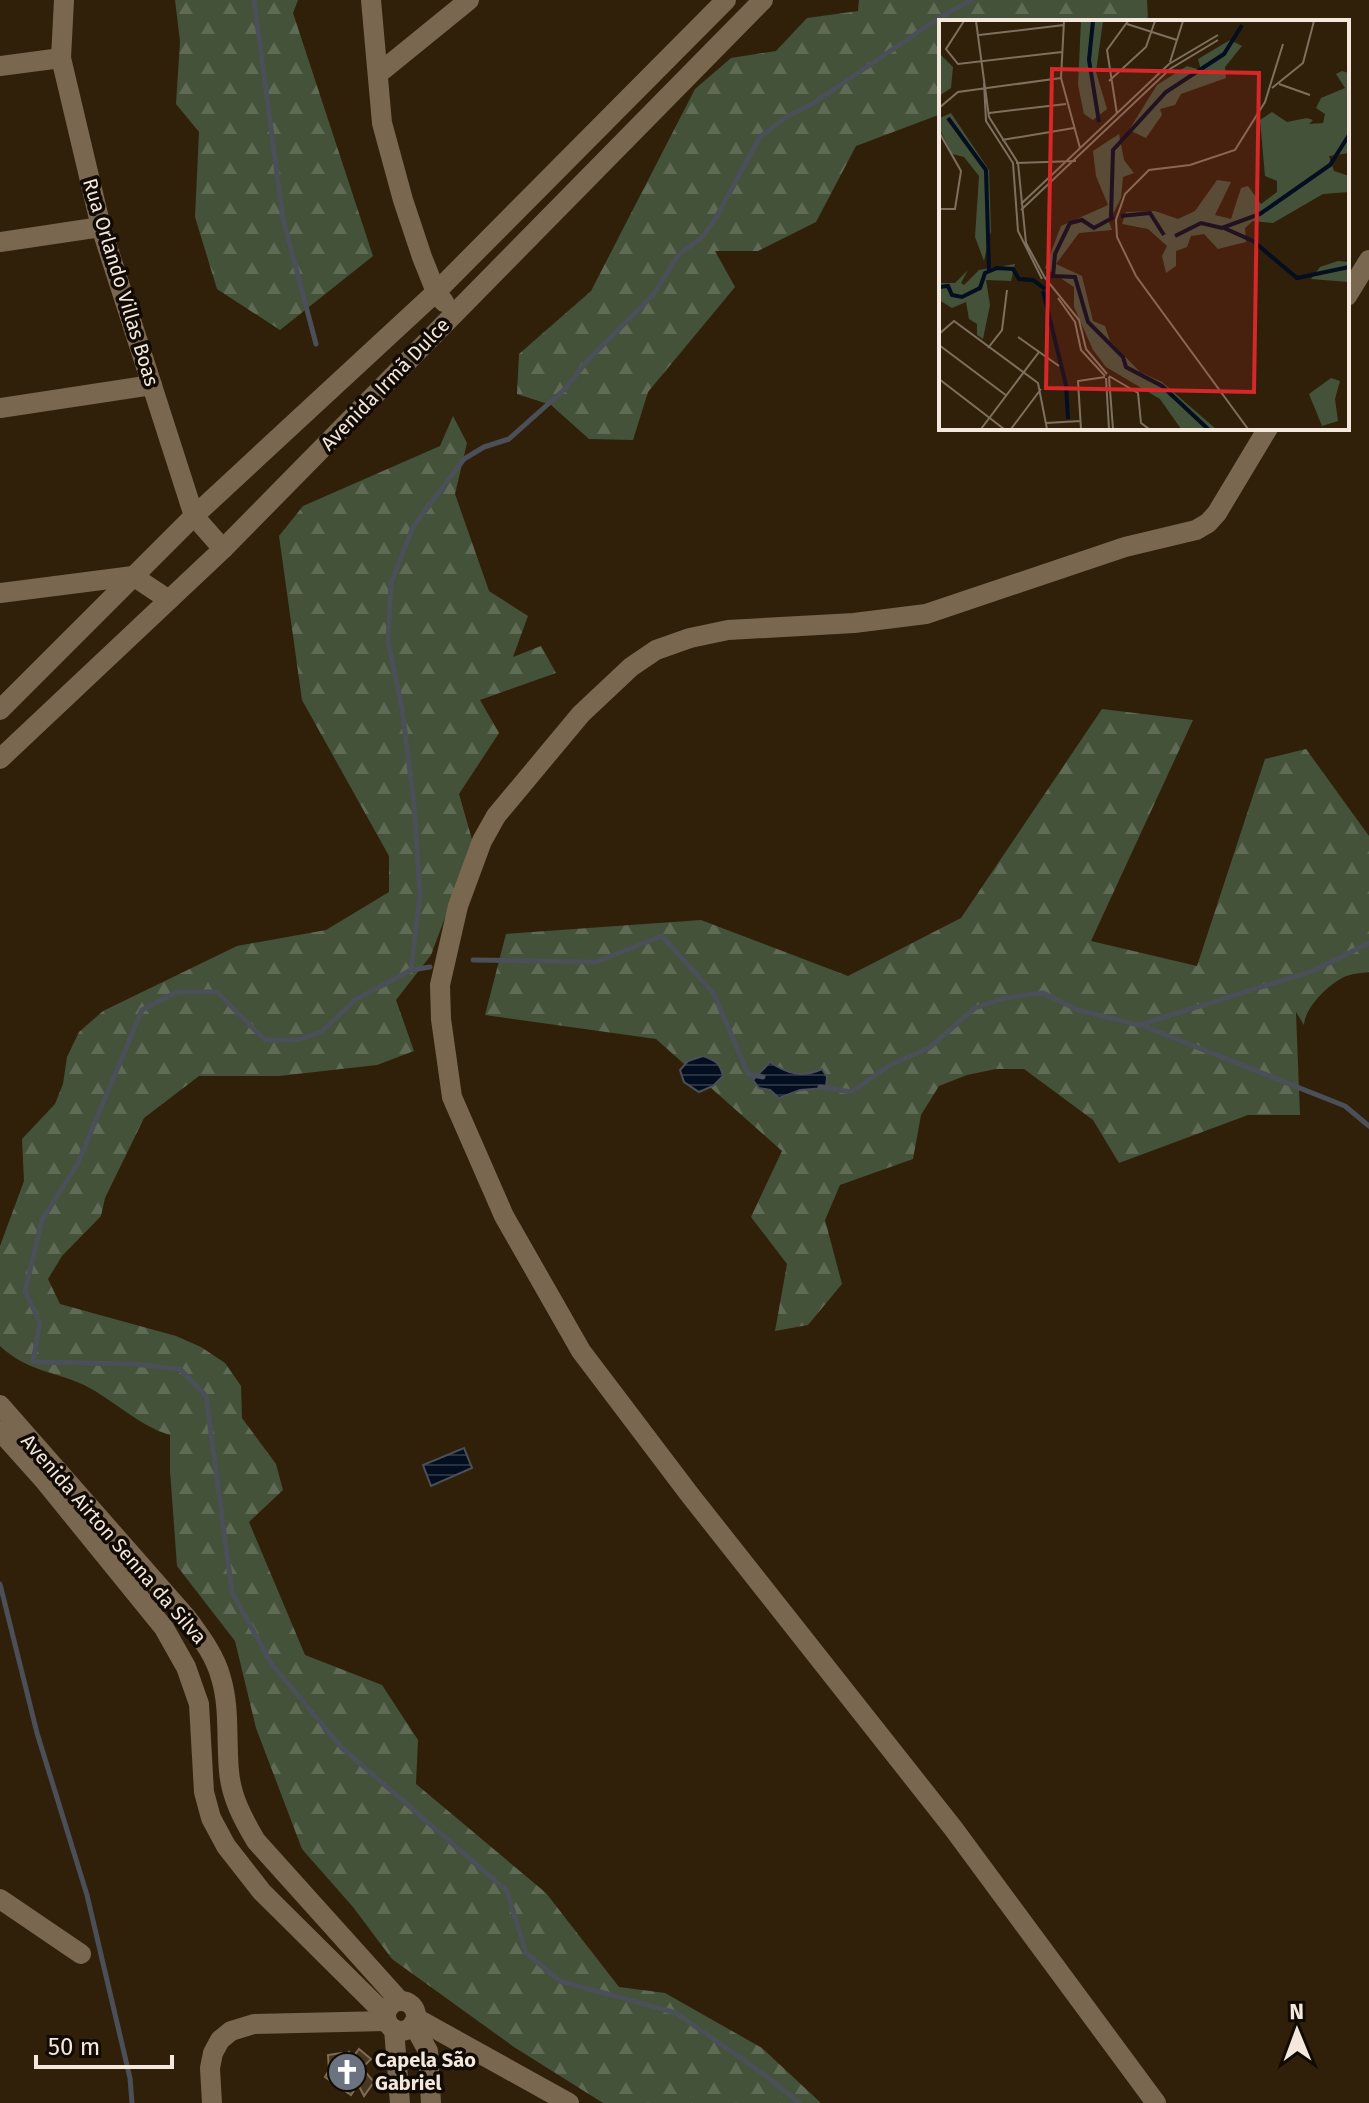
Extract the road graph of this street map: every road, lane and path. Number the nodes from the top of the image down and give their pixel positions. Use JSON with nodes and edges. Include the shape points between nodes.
{"nodes":[{"id":1,"x":64,"y":0,"type":"edge"},
{"id":2,"x":371,"y":0,"type":"edge"},
{"id":3,"x":469,"y":0,"type":"edge"},
{"id":4,"x":726,"y":0,"type":"edge"},
{"id":5,"x":763,"y":0,"type":"edge"},
{"id":6,"x":61,"y":58,"type":"junction"},
{"id":7,"x":0,"y":66,"type":"edge"},
{"id":8,"x":378,"y":74,"type":"junction"},
{"id":9,"x":101,"y":227,"type":"junction"},
{"id":10,"x":0,"y":242,"type":"edge"},
{"id":11,"x":1369,"y":260,"type":"edge"},
{"id":12,"x":436,"y":292,"type":"junction"},
{"id":13,"x":1349,"y":293,"type":"edge"},
{"id":14,"x":453,"y":315,"type":"junction"},
{"id":15,"x":152,"y":385,"type":"junction"},
{"id":16,"x":0,"y":408,"type":"edge"},
{"id":17,"x":1267,"y":430,"type":"edge"},
{"id":18,"x":194,"y":516,"type":"junction"},
{"id":19,"x":223,"y":549,"type":"junction"},
{"id":20,"x":133,"y":576,"type":"junction"},
{"id":21,"x":0,"y":593,"type":"edge"},
{"id":22,"x":169,"y":600,"type":"junction"},
{"id":23,"x":0,"y":710,"type":"edge"},
{"id":24,"x":0,"y":759,"type":"edge"},
{"id":25,"x":0,"y":1405,"type":"edge"},
{"id":26,"x":0,"y":1431,"type":"edge"},
{"id":27,"x":176,"y":1605,"type":"junction"},
{"id":28,"x":158,"y":1621,"type":"junction"},
{"id":29,"x":0,"y":1899,"type":"edge"},
{"id":30,"x":81,"y":1954,"type":"dead end"},
{"id":31,"x":399,"y":2018,"type":"junction"},
{"id":32,"x":212,"y":2103,"type":"edge"},
{"id":33,"x":400,"y":2103,"type":"edge"},
{"id":34,"x":431,"y":2103,"type":"edge"},
{"id":35,"x":569,"y":2103,"type":"edge"},
{"id":36,"x":1156,"y":2103,"type":"edge"}],
"edges":[{"from":1,"to":6,"type":"street","name":"Rua Orlando Villas Boas"},
{"from":2,"to":8,"type":"street"},
{"from":3,"to":8,"type":"street"},
{"from":4,"to":12,"type":"street","name":"Avenida Irmã Dulce"},
{"from":5,"to":14,"type":"street","name":"Avenida Irmã Dulce"},
{"from":6,"to":7,"type":"street"},
{"from":6,"to":9,"type":"street","name":"Rua Orlando Villas Boas"},
{"from":8,"to":12,"type":"street","via":[[382,123]]},
{"from":9,"to":10,"type":"street"},
{"from":9,"to":15,"type":"street","name":"Rua Orlando Villas Boas"},
{"from":11,"to":13,"type":"street"},
{"from":12,"to":14,"type":"street"},
{"from":12,"to":18,"type":"street","name":"Avenida Irmã Dulce"},
{"from":14,"to":19,"type":"street","name":"Avenida Irmã Dulce"},
{"from":15,"to":16,"type":"street"},
{"from":15,"to":18,"type":"street","name":"Rua Orlando Villas Boas"},
{"from":17,"to":36,"type":"street","via":[[1217,513],[1196,530],[1125,547],[926,614],[728,630],[656,650],[581,714],[496,816],[458,906],[440,985],[452,1097],[504,1216],[581,1351],[953,1828]]},
{"from":18,"to":19,"type":"street","name":"Rua Orlando Villas Boas"},
{"from":18,"to":20,"type":"street","name":"Avenida Irmã Dulce"},
{"from":19,"to":22,"type":"street","name":"Avenida Irmã Dulce"},
{"from":20,"to":21,"type":"street"},
{"from":20,"to":22,"type":"street"},
{"from":20,"to":23,"type":"street","name":"Avenida Irmã Dulce"},
{"from":22,"to":24,"type":"street","name":"Avenida Irmã Dulce"},
{"from":25,"to":27,"type":"street","name":"Avenida Airton Senna da Silva"},
{"from":26,"to":28,"type":"street","name":"Avenida Airton Senna da Silva"},
{"from":27,"to":28,"type":"street"},
{"from":27,"to":31,"type":"street","name":"Avenida Airton Senna da Silva","via":[[221,1675],[229,1774],[244,1820]]},
{"from":28,"to":31,"type":"street","name":"Avenida Airton Senna da Silva","via":[[194,1684],[204,1792],[226,1846],[262,1892]]},
{"from":29,"to":30,"type":"street"},
{"from":31,"to":32,"type":"street","via":[[254,2024],[231,2031],[213,2053]]},
{"from":31,"to":33,"type":"street"},
{"from":31,"to":34,"type":"street","via":[[428,2051]]},
{"from":31,"to":35,"type":"street"}]}
